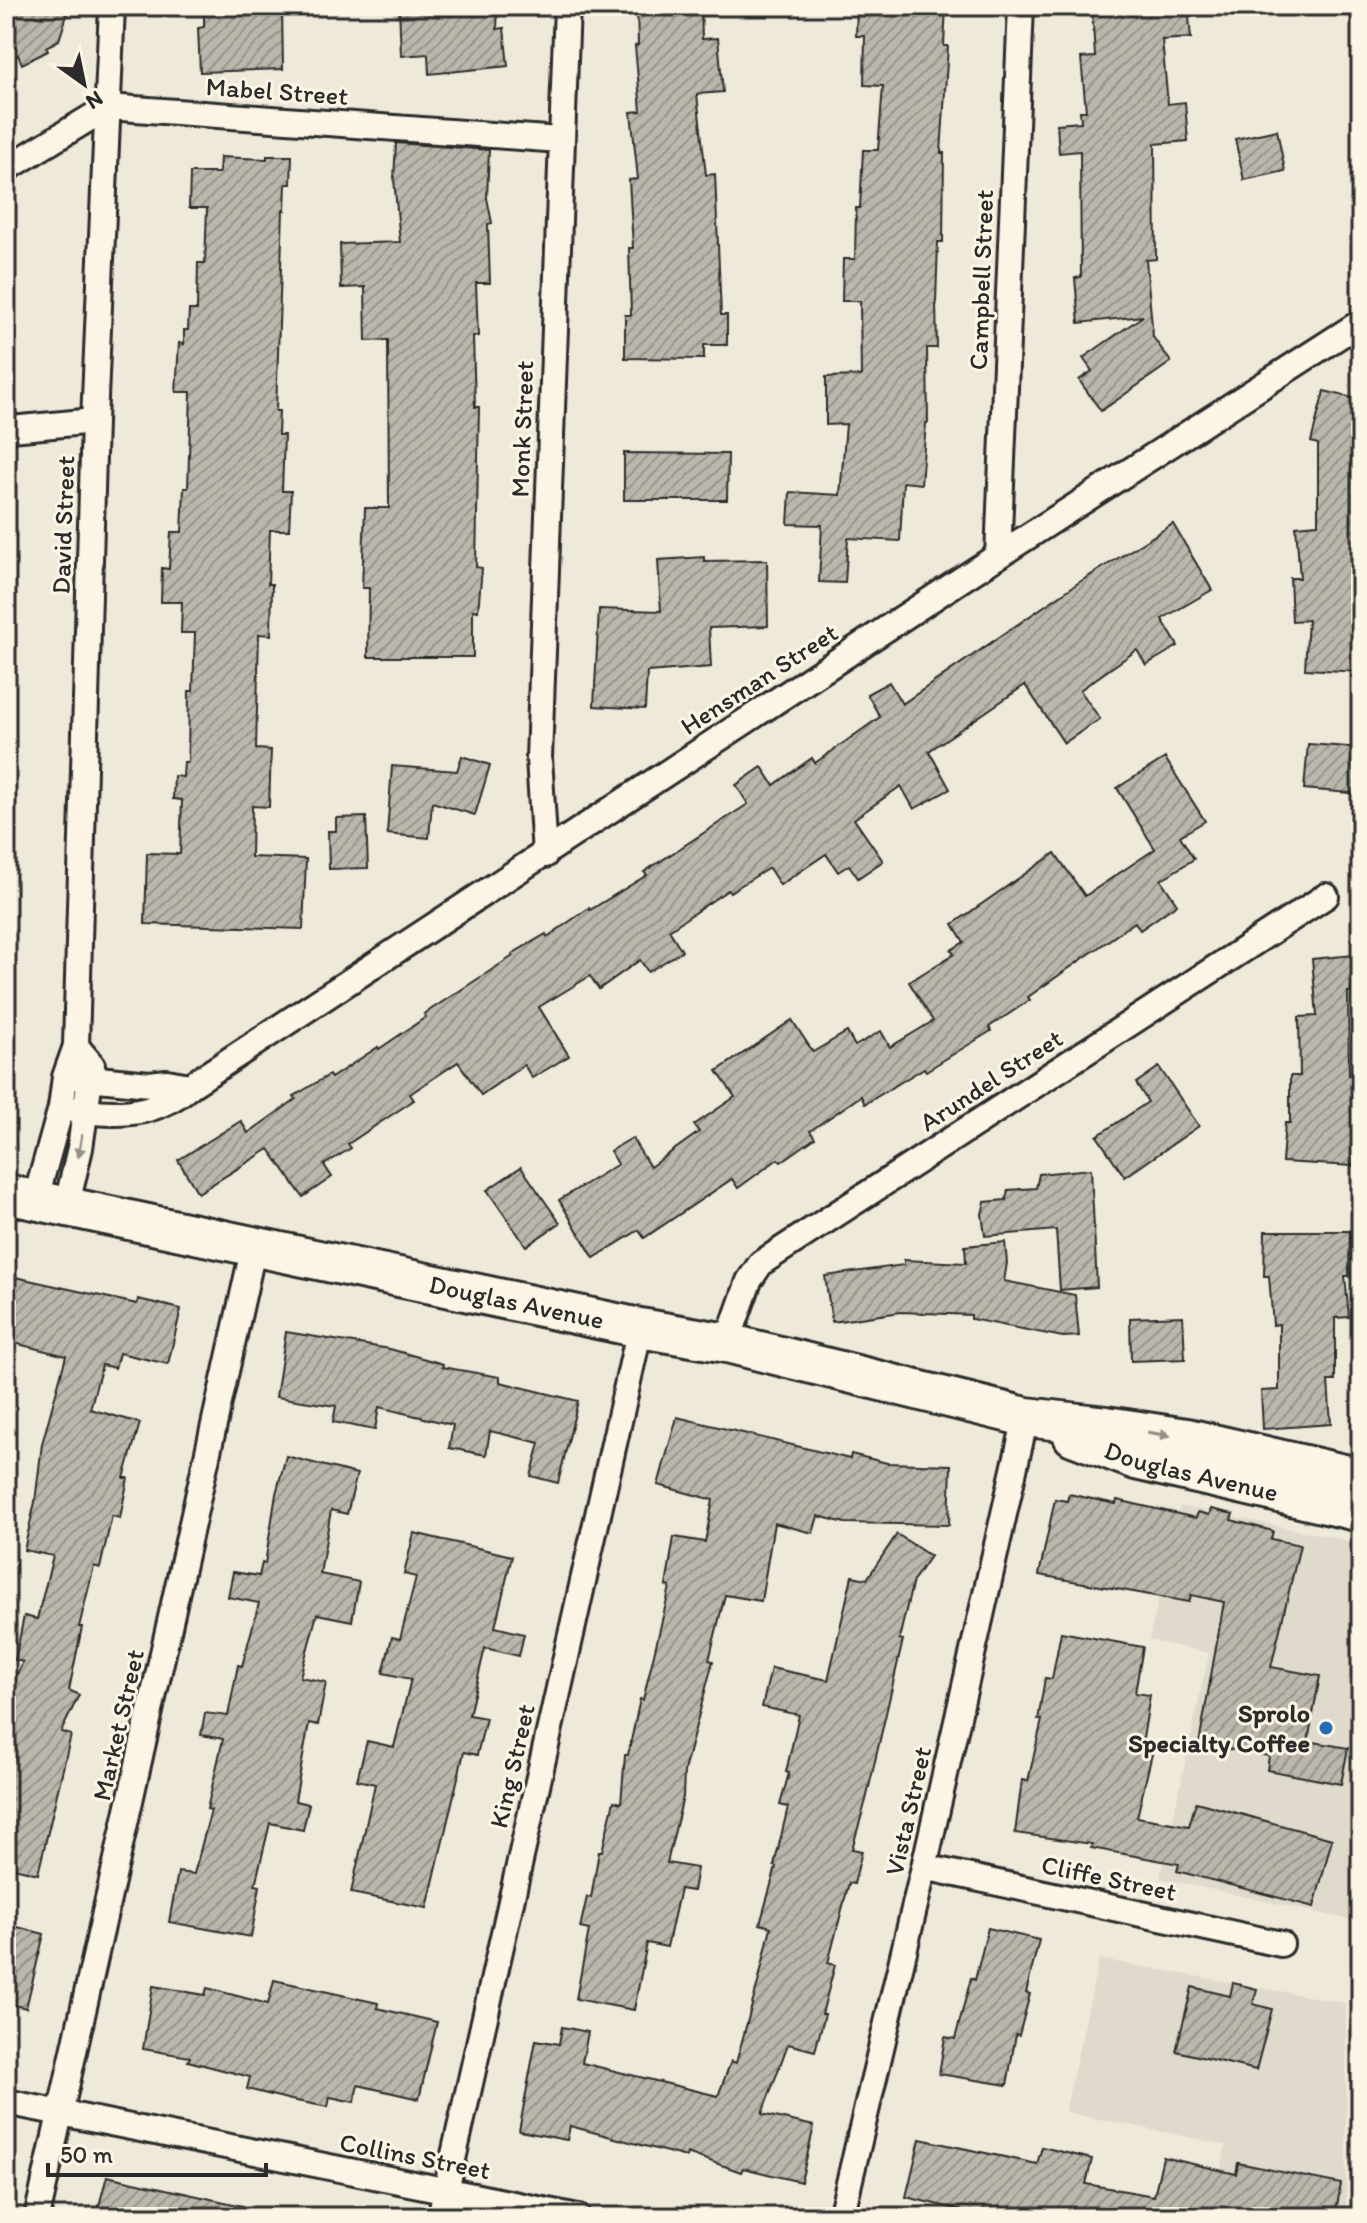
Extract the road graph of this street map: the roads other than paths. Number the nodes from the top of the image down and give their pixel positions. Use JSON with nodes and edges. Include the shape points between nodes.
{"nodes":[{"id":1,"x":112,"y":6,"type":"edge"},
{"id":2,"x":567,"y":6,"type":"edge"},
{"id":3,"x":1021,"y":6,"type":"edge"},
{"id":4,"x":108,"y":107,"type":"junction"},
{"id":5,"x":560,"y":140,"type":"junction"},
{"id":6,"x":6,"y":169,"type":"edge"},
{"id":7,"x":1361,"y":322,"type":"edge"},
{"id":8,"x":94,"y":421,"type":"junction"},
{"id":9,"x":6,"y":422,"type":"edge"},
{"id":10,"x":998,"y":556,"type":"junction"},
{"id":11,"x":545,"y":855,"type":"junction"},
{"id":12,"x":1326,"y":896,"type":"dead end"},
{"id":13,"x":76,"y":1046,"type":"junction"},
{"id":14,"x":65,"y":1077,"type":"junction"},
{"id":15,"x":90,"y":1078,"type":"junction"},
{"id":16,"x":190,"y":1086,"type":"junction"},
{"id":17,"x":74,"y":1110,"type":"junction"},
{"id":18,"x":36,"y":1201,"type":"edge"},
{"id":19,"x":254,"y":1246,"type":"junction"},
{"id":20,"x":640,"y":1328,"type":"junction"},
{"id":21,"x":727,"y":1343,"type":"junction"},
{"id":22,"x":1026,"y":1417,"type":"junction"},
{"id":23,"x":1361,"y":1478,"type":"edge"},
{"id":24,"x":1361,"y":1512,"type":"edge"},
{"id":25,"x":924,"y":1867,"type":"junction"},
{"id":26,"x":1281,"y":1944,"type":"dead end"},
{"id":27,"x":6,"y":2102,"type":"edge"},
{"id":28,"x":60,"y":2114,"type":"junction"},
{"id":29,"x":445,"y":2191,"type":"junction"},
{"id":30,"x":37,"y":2217,"type":"edge"},
{"id":31,"x":440,"y":2217,"type":"edge"},
{"id":32,"x":578,"y":2217,"type":"edge"},
{"id":33,"x":841,"y":2217,"type":"edge"}],
"edges":[{"from":1,"to":4,"type":"street","name":"David Street"},
{"from":2,"to":5,"type":"street","name":"Monk Street"},
{"from":3,"to":10,"type":"street","name":"Campbell Street"},
{"from":4,"to":5,"type":"street","name":"Mabel Street"},
{"from":4,"to":6,"type":"street"},
{"from":4,"to":8,"type":"street","name":"David Street"},
{"from":5,"to":11,"type":"street","name":"Monk Street","via":[[539,758]]},
{"from":7,"to":10,"type":"street","name":"Hensman Street"},
{"from":8,"to":9,"type":"street","via":[[11,429]]},
{"from":8,"to":13,"type":"street","name":"David Street"},
{"from":10,"to":11,"type":"street","name":"Hensman Street"},
{"from":11,"to":16,"type":"street","name":"Hensman Street"},
{"from":12,"to":21,"type":"street","name":"Arundel Street","via":[[761,1263],[749,1281]]},
{"from":13,"to":14,"type":"street","name":"David Street"},
{"from":13,"to":15,"type":"street","name":"David Street","via":[[92,1065]]},
{"from":14,"to":15,"type":"street"},
{"from":14,"to":17,"type":"street","name":"David Street"},
{"from":15,"to":16,"type":"street"},
{"from":15,"to":17,"type":"street","name":"David Street"},
{"from":16,"to":17,"type":"street","name":"Hensman Street","via":[[173,1100],[135,1113]]},
{"from":17,"to":18,"type":"street","name":"David Street","via":[[77,1165]]},
{"from":18,"to":19,"type":"main road","name":"Douglas Avenue"},
{"from":19,"to":20,"type":"main road","name":"Douglas Avenue"},
{"from":19,"to":28,"type":"street","name":"Market Street"},
{"from":20,"to":21,"type":"main road","name":"Douglas Avenue"},
{"from":20,"to":29,"type":"street","name":"King Street"},
{"from":21,"to":22,"type":"main road","name":"Douglas Avenue"},
{"from":22,"to":23,"type":"main road","name":"Douglas Avenue","one_way":true,"via":[[1187,1438]]},
{"from":22,"to":24,"type":"main road","name":"Douglas Avenue","via":[[1136,1460]]},
{"from":22,"to":25,"type":"street","name":"Vista Street"},
{"from":25,"to":26,"type":"street","name":"Cliffe Street"},
{"from":25,"to":33,"type":"street","name":"Vista Street"},
{"from":27,"to":28,"type":"street","name":"Collins Street"},
{"from":28,"to":29,"type":"street","name":"Collins Street"},
{"from":28,"to":30,"type":"street","name":"Market Street"},
{"from":29,"to":31,"type":"street","name":"King Street"},
{"from":29,"to":32,"type":"street","name":"Collins Street"}]}
